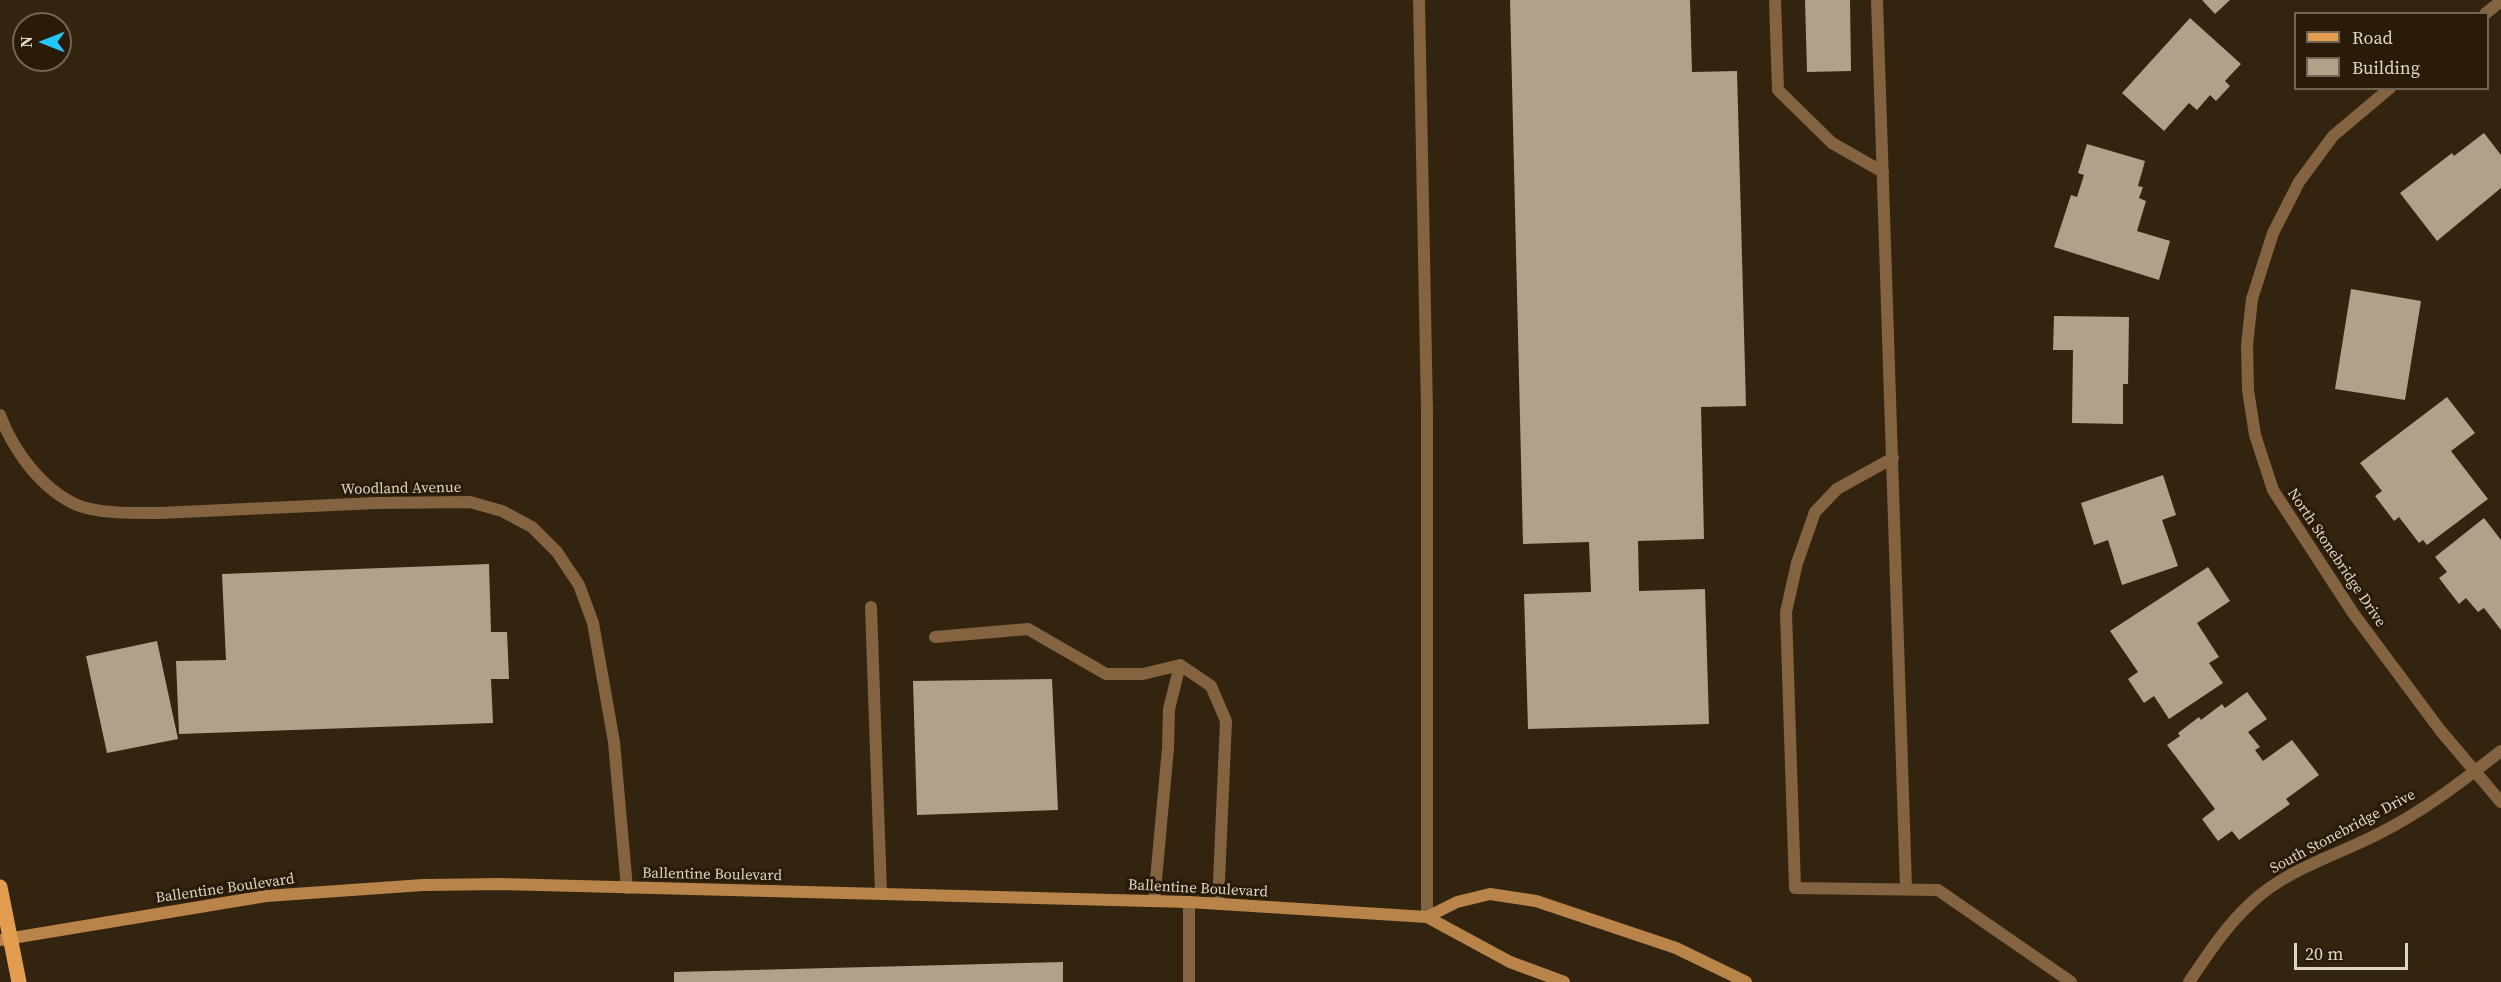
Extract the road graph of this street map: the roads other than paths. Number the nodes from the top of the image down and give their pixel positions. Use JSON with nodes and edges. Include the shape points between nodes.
{"nodes":[{"id":1,"x":1419,"y":0,"type":"edge"},
{"id":2,"x":1775,"y":0,"type":"edge"},
{"id":3,"x":1877,"y":0,"type":"edge"},
{"id":4,"x":2501,"y":1,"type":"edge"},
{"id":5,"x":2487,"y":12,"type":"edge"},
{"id":6,"x":2388,"y":90,"type":"edge"},
{"id":7,"x":1883,"y":172,"type":"junction"},
{"id":8,"x":0,"y":415,"type":"edge"},
{"id":9,"x":1893,"y":458,"type":"junction"},
{"id":10,"x":871,"y":607,"type":"dead end"},
{"id":11,"x":935,"y":637,"type":"dead end"},
{"id":12,"x":1180,"y":666,"type":"junction"},
{"id":13,"x":2501,"y":751,"type":"edge"},
{"id":14,"x":2474,"y":772,"type":"junction"},
{"id":15,"x":2501,"y":802,"type":"edge"},
{"id":16,"x":0,"y":887,"type":"edge"},
{"id":17,"x":1906,"y":887,"type":"junction"},
{"id":18,"x":627,"y":888,"type":"junction"},
{"id":19,"x":881,"y":893,"type":"junction"},
{"id":20,"x":1154,"y":901,"type":"junction"},
{"id":21,"x":1189,"y":902,"type":"junction"},
{"id":22,"x":1218,"y":904,"type":"junction"},
{"id":23,"x":1427,"y":918,"type":"junction"},
{"id":24,"x":5,"y":939,"type":"edge"},
{"id":25,"x":20,"y":982,"type":"edge"},
{"id":26,"x":1189,"y":982,"type":"edge"},
{"id":27,"x":1564,"y":982,"type":"edge"},
{"id":28,"x":1746,"y":982,"type":"edge"},
{"id":29,"x":2071,"y":982,"type":"edge"},
{"id":30,"x":2189,"y":982,"type":"edge"}],
"edges":[{"from":1,"to":23,"type":"street","via":[[1427,411]]},
{"from":2,"to":7,"type":"street","via":[[1778,90],[1832,143]]},
{"from":3,"to":7,"type":"street"},
{"from":4,"to":5,"type":"street"},
{"from":6,"to":14,"type":"street","name":"North Stonebridge Drive","via":[[2333,136],[2299,182],[2273,233],[2252,300],[2248,390],[2255,435],[2273,490],[2353,613]]},
{"from":7,"to":9,"type":"street"},
{"from":8,"to":18,"type":"street","name":"Woodland Avenue","via":[[27,465],[60,495],[79,506],[125,513],[160,513],[470,502],[502,511],[532,528],[557,552],[579,585],[593,623],[614,742]]},
{"from":9,"to":17,"type":"street"},
{"from":9,"to":17,"type":"street","via":[[1837,489],[1815,512],[1797,563],[1786,612],[1795,888]]},
{"from":10,"to":19,"type":"street"},
{"from":11,"to":12,"type":"street","via":[[1028,629],[1106,674],[1143,674]]},
{"from":12,"to":20,"type":"street","via":[[1169,710]]},
{"from":12,"to":22,"type":"street","via":[[1211,686],[1226,721]]},
{"from":13,"to":14,"type":"street","name":"South Stonebridge Drive"},
{"from":14,"to":15,"type":"street","name":"North Stonebridge Drive"},
{"from":14,"to":30,"type":"street","name":"South Stonebridge Drive","via":[[2379,834],[2282,879],[2226,929]]},
{"from":16,"to":24,"type":"main road"},
{"from":17,"to":29,"type":"street","via":[[1938,890]]},
{"from":18,"to":19,"type":"main road","name":"Ballentine Boulevard"},
{"from":18,"to":24,"type":"main road","name":"Ballentine Boulevard","via":[[423,885],[266,896]]},
{"from":19,"to":20,"type":"main road","name":"Ballentine Boulevard"},
{"from":20,"to":21,"type":"main road","name":"Ballentine Boulevard"},
{"from":21,"to":22,"type":"main road","name":"Ballentine Boulevard"},
{"from":21,"to":26,"type":"street"},
{"from":22,"to":23,"type":"main road","name":"Ballentine Boulevard"},
{"from":23,"to":27,"type":"main road","name":"Ballentine Boulevard","via":[[1510,962]]},
{"from":23,"to":28,"type":"main road","via":[[1457,902],[1490,894],[1536,901],[1676,948]]},
{"from":24,"to":25,"type":"main road"}]}
